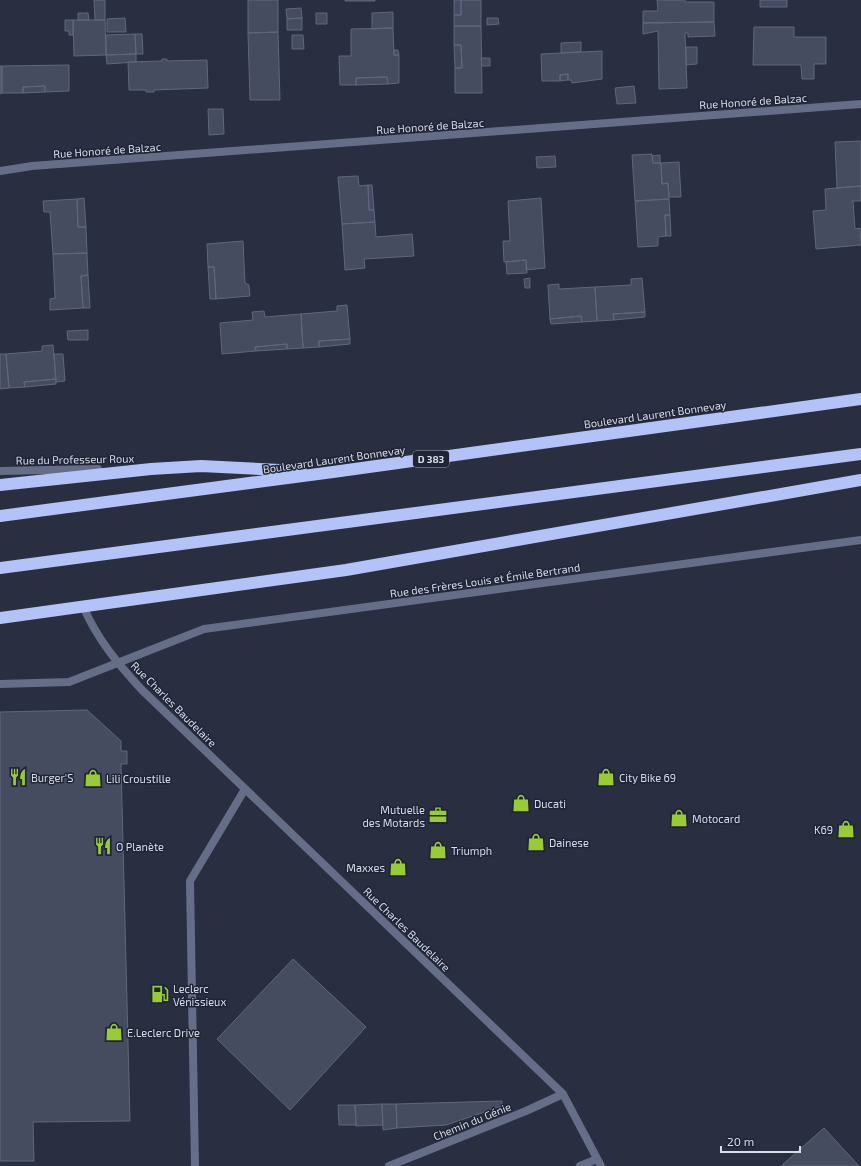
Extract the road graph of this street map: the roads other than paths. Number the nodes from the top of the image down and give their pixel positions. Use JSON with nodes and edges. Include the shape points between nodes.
{"nodes":[{"id":1,"x":861,"y":104,"type":"edge"},
{"id":2,"x":0,"y":171,"type":"edge"},
{"id":3,"x":861,"y":399,"type":"edge"},
{"id":4,"x":861,"y":454,"type":"edge"},
{"id":5,"x":151,"y":469,"type":"junction"},
{"id":6,"x":0,"y":471,"type":"edge"},
{"id":7,"x":333,"y":472,"type":"junction"},
{"id":8,"x":861,"y":480,"type":"edge"},
{"id":9,"x":0,"y":485,"type":"edge"},
{"id":10,"x":0,"y":516,"type":"edge"},
{"id":11,"x":861,"y":540,"type":"edge"},
{"id":12,"x":0,"y":568,"type":"edge"},
{"id":13,"x":83,"y":606,"type":"junction"},
{"id":14,"x":0,"y":618,"type":"edge"},
{"id":15,"x":116,"y":662,"type":"junction"},
{"id":16,"x":0,"y":684,"type":"edge"},
{"id":17,"x":245,"y":789,"type":"junction"},
{"id":18,"x":563,"y":1094,"type":"junction"},
{"id":19,"x":599,"y":1163,"type":"edge"},
{"id":20,"x":195,"y":1166,"type":"edge"},
{"id":21,"x":389,"y":1166,"type":"edge"},
{"id":22,"x":580,"y":1166,"type":"edge"}],
"edges":[{"from":1,"to":2,"type":"street","name":"Rue Honoré de Balzac","via":[[32,166]]},
{"from":3,"to":7,"type":"highway","name":"Boulevard Laurent Bonnevay","number":"D 383"},
{"from":4,"to":12,"type":"highway"},
{"from":5,"to":6,"type":"street","name":"Rue du Professeur Roux"},
{"from":5,"to":7,"type":"highway","via":[[201,466]]},
{"from":5,"to":9,"type":"highway"},
{"from":7,"to":10,"type":"highway","name":"Boulevard Laurent Bonnevay","number":"D 383"},
{"from":8,"to":13,"type":"highway","via":[[346,570]]},
{"from":11,"to":15,"type":"street","name":"Rue des Frères Louis et Émile Bertrand","via":[[204,629]]},
{"from":13,"to":14,"type":"highway"},
{"from":13,"to":15,"type":"street","name":"Rue Charles Baudelaire"},
{"from":15,"to":16,"type":"street","name":"Rue des Frères Louis et Émile Bertrand","via":[[69,682]]},
{"from":15,"to":17,"type":"street","name":"Rue Charles Baudelaire"},
{"from":17,"to":18,"type":"street","name":"Rue Charles Baudelaire"},
{"from":17,"to":20,"type":"street","via":[[190,881]]},
{"from":18,"to":19,"type":"street","name":"Rue Charles Baudelaire"},
{"from":18,"to":21,"type":"street","name":"Chemin du Génie"},
{"from":19,"to":22,"type":"street"}]}
